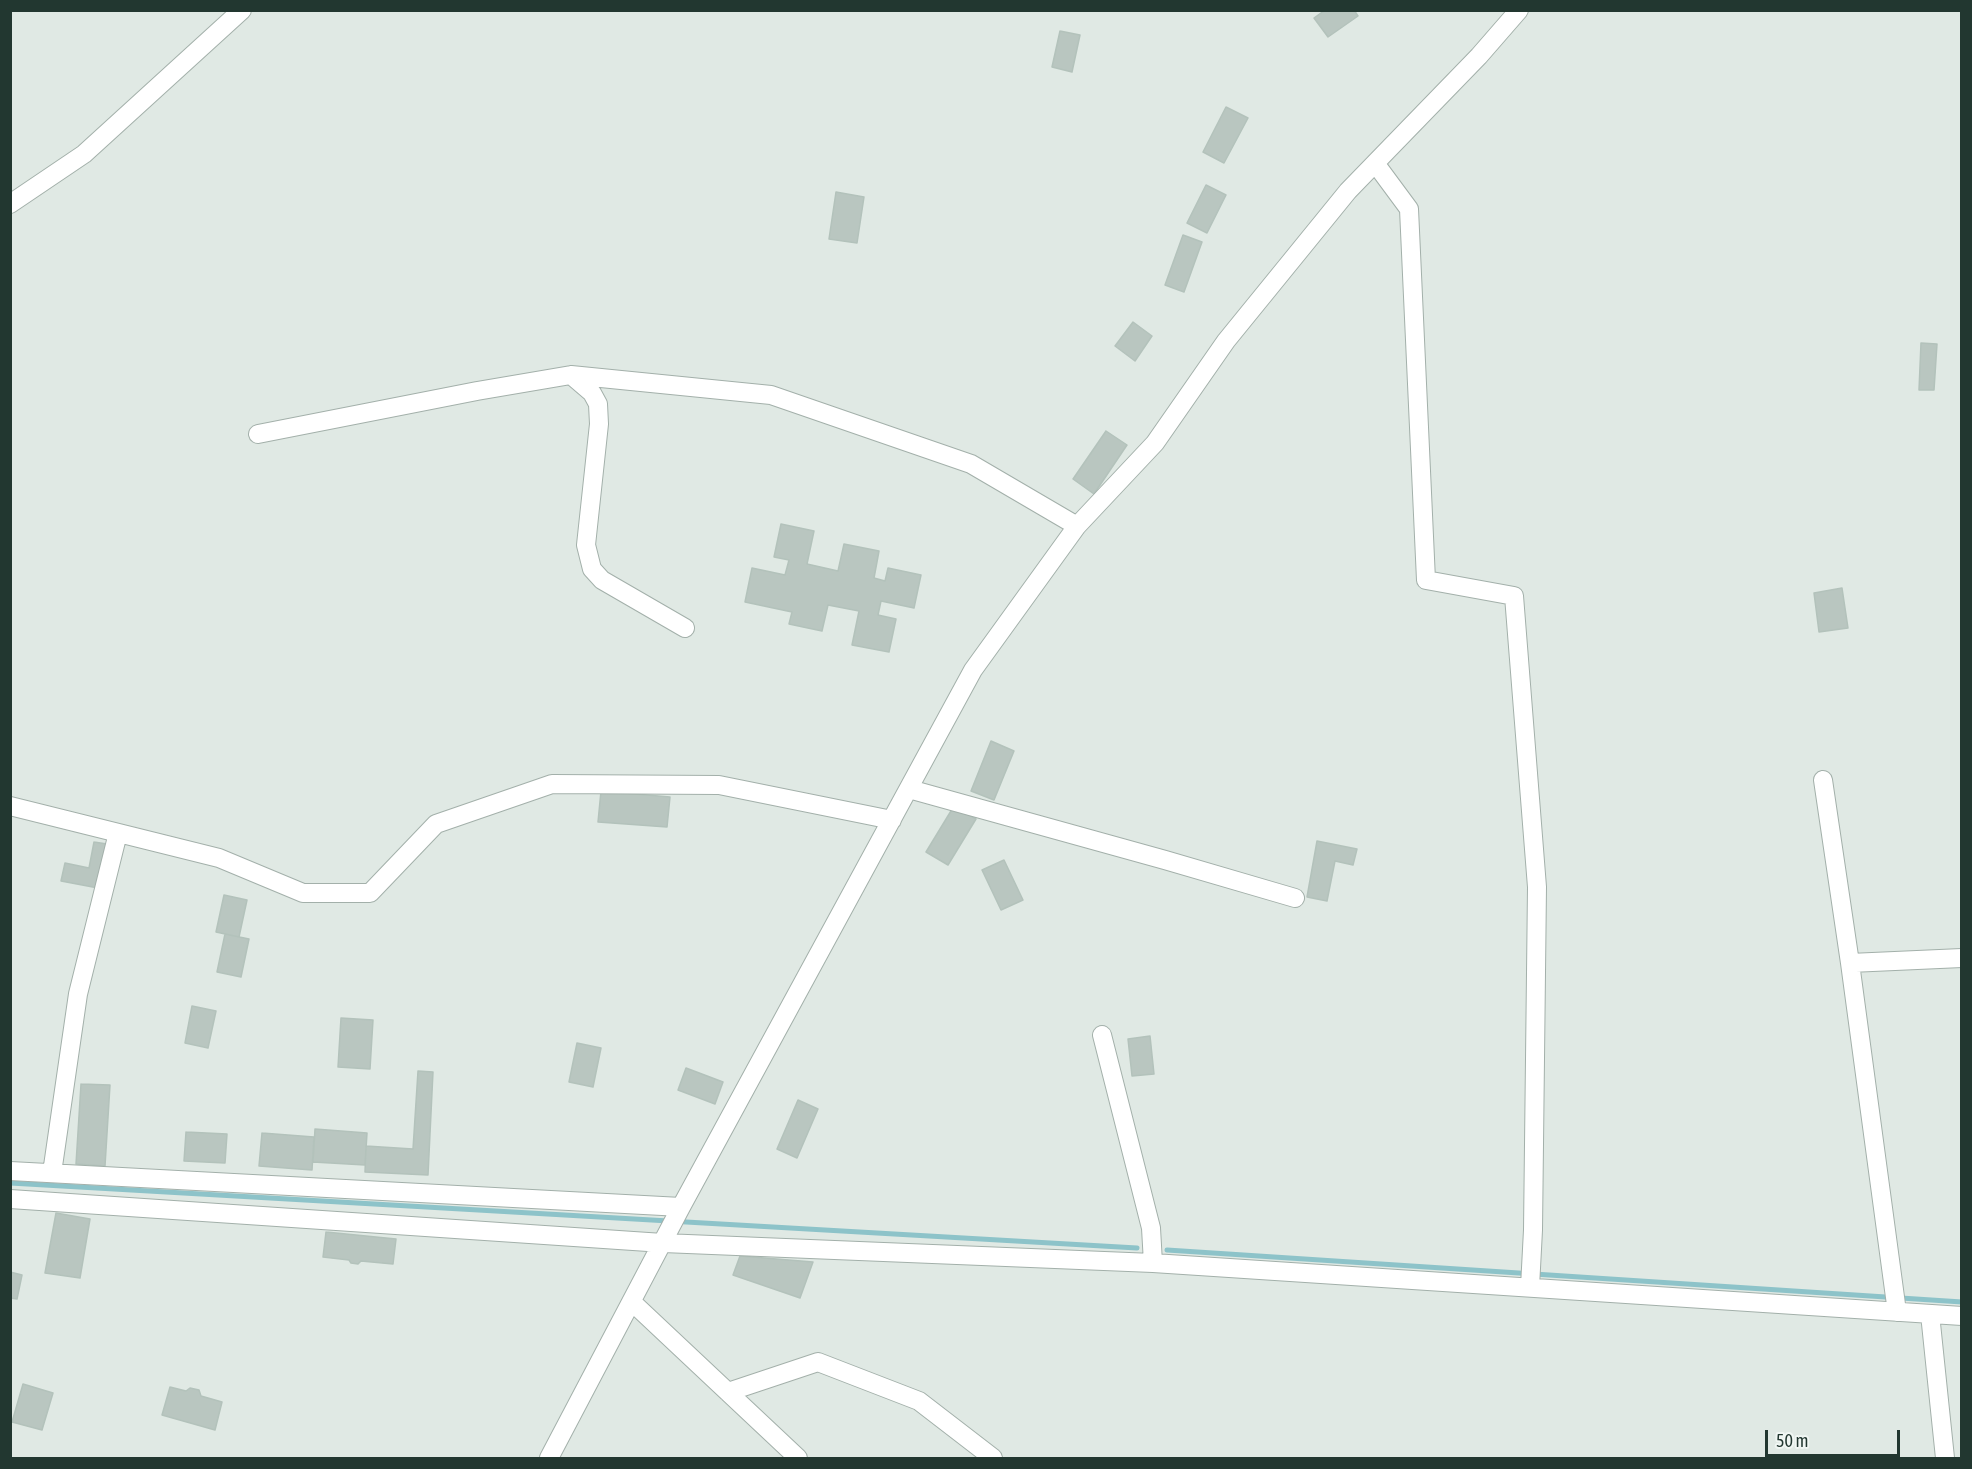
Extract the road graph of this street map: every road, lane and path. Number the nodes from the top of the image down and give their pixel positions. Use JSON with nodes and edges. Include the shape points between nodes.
{"nodes":[{"id":1,"x":242,"y":10,"type":"edge"},
{"id":2,"x":1519,"y":10,"type":"edge"},
{"id":3,"x":1375,"y":163,"type":"junction"},
{"id":4,"x":10,"y":204,"type":"edge"},
{"id":5,"x":571,"y":375,"type":"junction"},
{"id":6,"x":258,"y":434,"type":"dead end"},
{"id":7,"x":1077,"y":526,"type":"junction"},
{"id":8,"x":685,"y":628,"type":"dead end"},
{"id":9,"x":1823,"y":780,"type":"dead end"},
{"id":10,"x":909,"y":789,"type":"junction"},
{"id":11,"x":10,"y":806,"type":"edge"},
{"id":12,"x":892,"y":820,"type":"junction"},
{"id":13,"x":118,"y":833,"type":"junction"},
{"id":14,"x":1295,"y":898,"type":"dead end"},
{"id":15,"x":1962,"y":958,"type":"edge"},
{"id":16,"x":1850,"y":963,"type":"junction"},
{"id":17,"x":1102,"y":1035,"type":"dead end"},
{"id":18,"x":10,"y":1171,"type":"edge"},
{"id":19,"x":52,"y":1173,"type":"junction"},
{"id":20,"x":10,"y":1199,"type":"edge"},
{"id":21,"x":681,"y":1207,"type":"junction"},
{"id":22,"x":666,"y":1238,"type":"junction"},
{"id":23,"x":1152,"y":1263,"type":"junction"},
{"id":24,"x":1530,"y":1278,"type":"junction"},
{"id":25,"x":632,"y":1302,"type":"junction"},
{"id":26,"x":1896,"y":1302,"type":"junction"},
{"id":27,"x":1930,"y":1314,"type":"junction"},
{"id":28,"x":1962,"y":1316,"type":"edge"},
{"id":29,"x":728,"y":1392,"type":"junction"},
{"id":30,"x":549,"y":1458,"type":"edge"},
{"id":31,"x":798,"y":1458,"type":"edge"},
{"id":32,"x":993,"y":1458,"type":"edge"},
{"id":33,"x":1945,"y":1458,"type":"edge"}],
"edges":[{"from":1,"to":4,"type":"street","via":[[84,154]]},
{"from":2,"to":3,"type":"street"},
{"from":3,"to":7,"type":"street","via":[[1226,341],[1155,443]]},
{"from":3,"to":24,"type":"street","via":[[1409,208],[1426,580],[1514,596],[1538,887]]},
{"from":5,"to":6,"type":"street"},
{"from":5,"to":7,"type":"street","via":[[771,395],[971,464]]},
{"from":5,"to":8,"type":"street","via":[[592,393],[598,404],[586,545],[592,569],[602,580]]},
{"from":7,"to":10,"type":"street","via":[[973,670]]},
{"from":9,"to":16,"type":"street"},
{"from":10,"to":12,"type":"street"},
{"from":10,"to":14,"type":"street"},
{"from":11,"to":13,"type":"street"},
{"from":12,"to":13,"type":"street","via":[[719,785],[552,784],[436,824],[370,893],[303,893],[219,858]]},
{"from":12,"to":21,"type":"street"},
{"from":13,"to":19,"type":"street","via":[[78,994]]},
{"from":15,"to":16,"type":"street"},
{"from":16,"to":26,"type":"street"},
{"from":17,"to":23,"type":"street","via":[[1150,1228]]},
{"from":18,"to":19,"type":"street"},
{"from":19,"to":21,"type":"street"},
{"from":20,"to":22,"type":"street"},
{"from":21,"to":22,"type":"street"},
{"from":22,"to":23,"type":"street"},
{"from":22,"to":25,"type":"street"},
{"from":23,"to":24,"type":"street"},
{"from":24,"to":26,"type":"street"},
{"from":25,"to":29,"type":"street"},
{"from":25,"to":30,"type":"street"},
{"from":26,"to":27,"type":"street"},
{"from":27,"to":28,"type":"street"},
{"from":27,"to":33,"type":"street"},
{"from":29,"to":31,"type":"street"},
{"from":29,"to":32,"type":"street","via":[[819,1362],[919,1401]]}]}
